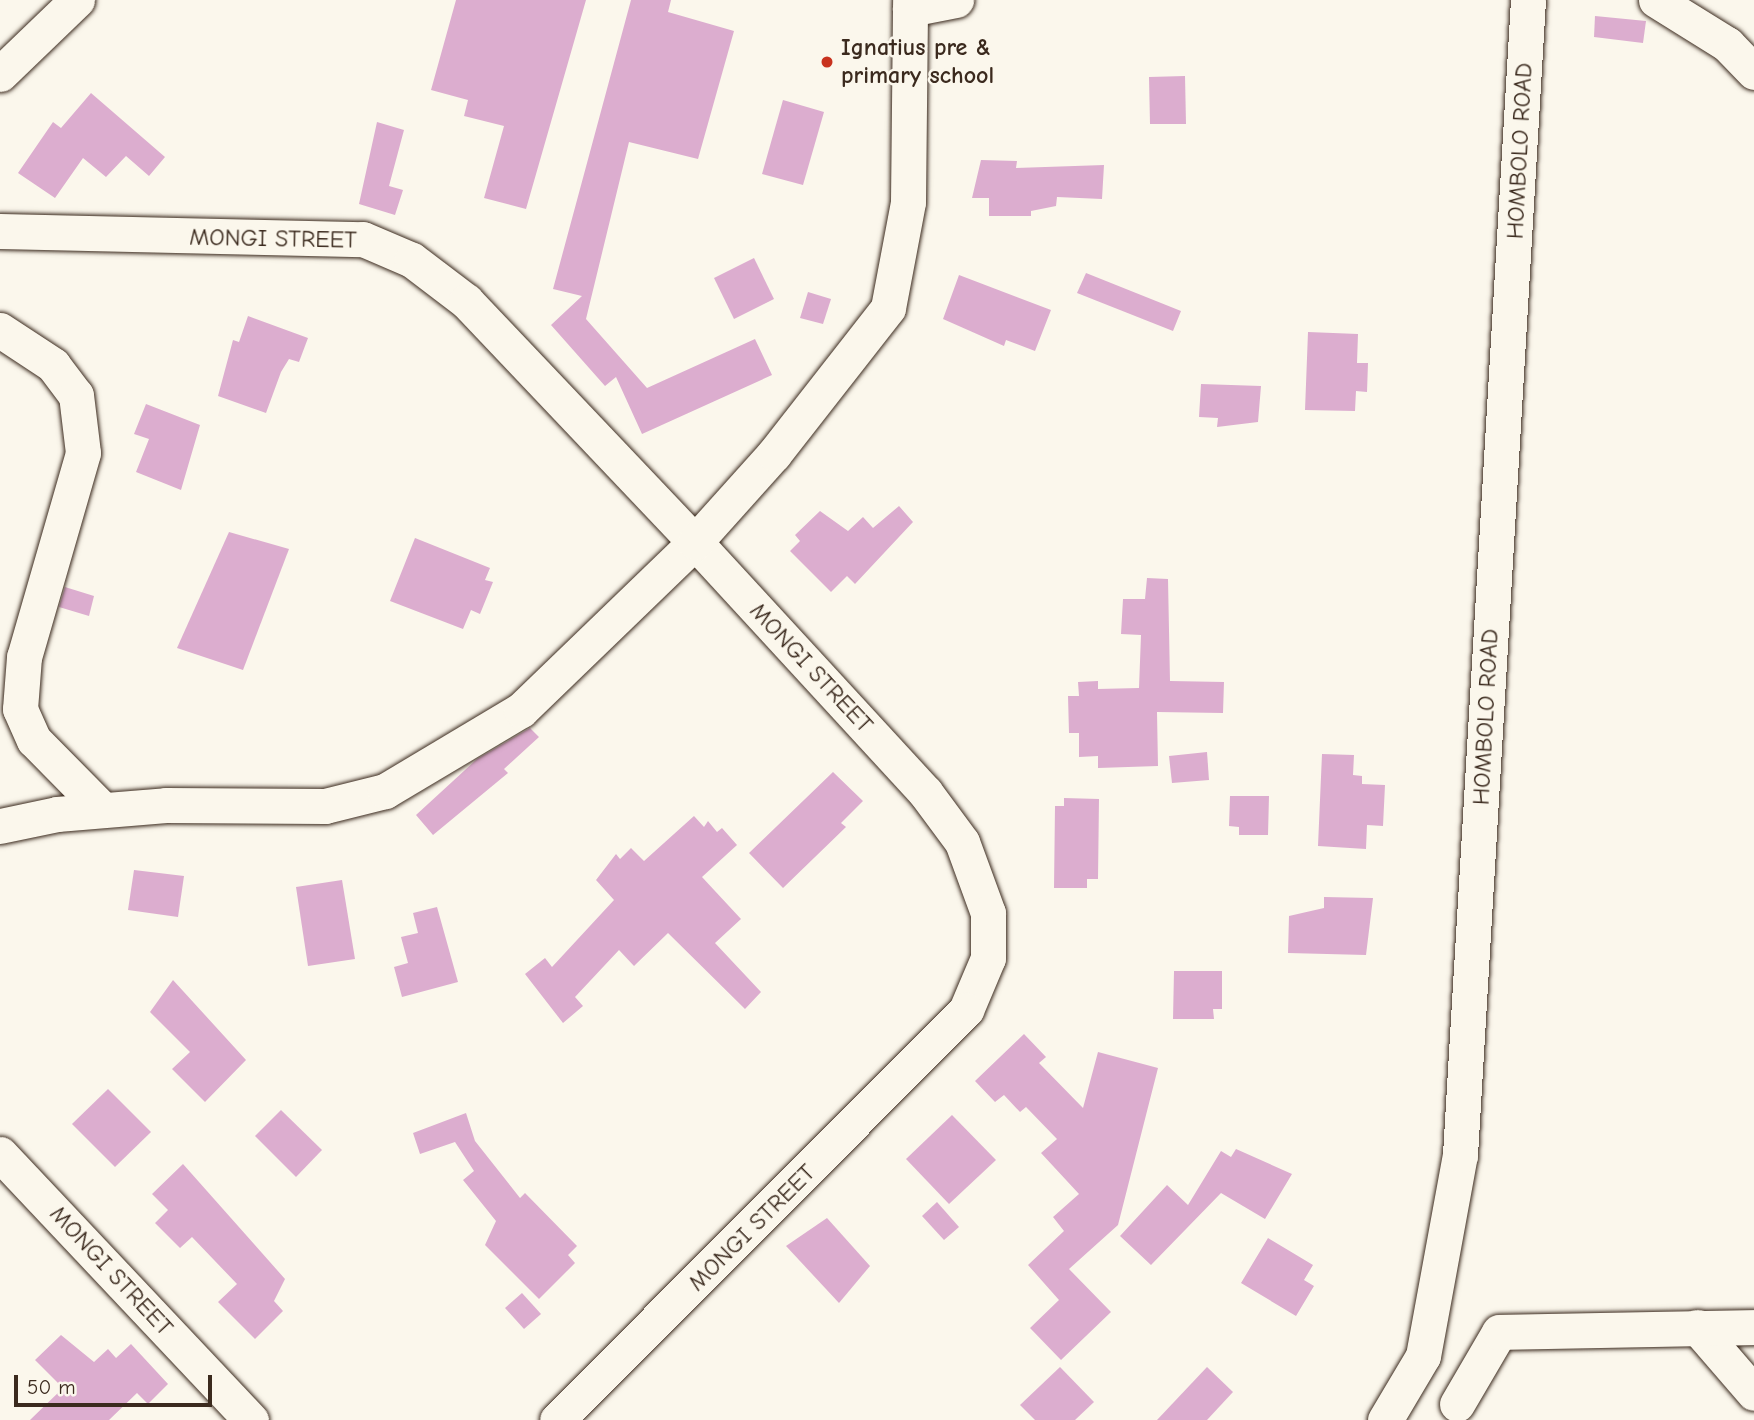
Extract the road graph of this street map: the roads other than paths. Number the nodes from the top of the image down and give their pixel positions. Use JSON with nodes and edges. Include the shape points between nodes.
{"nodes":[{"id":1,"x":77,"y":0,"type":"edge"},
{"id":2,"x":956,"y":0,"type":"edge"},
{"id":3,"x":1528,"y":0,"type":"edge"},
{"id":4,"x":1656,"y":0,"type":"edge"},
{"id":5,"x":910,"y":4,"type":"edge"},
{"id":6,"x":1754,"y":72,"type":"edge"},
{"id":7,"x":0,"y":74,"type":"edge"},
{"id":8,"x":0,"y":231,"type":"edge"},
{"id":9,"x":0,"y":330,"type":"edge"},
{"id":10,"x":695,"y":542,"type":"junction"},
{"id":11,"x":103,"y":810,"type":"junction"},
{"id":12,"x":0,"y":826,"type":"edge"},
{"id":13,"x":0,"y":1154,"type":"edge"},
{"id":14,"x":1697,"y":1327,"type":"junction"},
{"id":15,"x":1754,"y":1327,"type":"edge"},
{"id":16,"x":1423,"y":1356,"type":"junction"},
{"id":17,"x":1754,"y":1393,"type":"edge"},
{"id":18,"x":1462,"y":1412,"type":"edge"},
{"id":19,"x":251,"y":1420,"type":"edge"},
{"id":20,"x":557,"y":1420,"type":"edge"},
{"id":21,"x":1385,"y":1420,"type":"edge"}],
"edges":[{"from":1,"to":7,"type":"street"},
{"from":2,"to":5,"type":"street"},
{"from":3,"to":16,"type":"street","name":"HOMBOLO ROAD","via":[[1460,1155]]},
{"from":4,"to":6,"type":"street","via":[[1727,44]]},
{"from":5,"to":10,"type":"street","via":[[908,202],[888,308],[774,454]]},
{"from":8,"to":10,"type":"street","name":"MONGI STREET","via":[[363,239],[412,260],[466,301]]},
{"from":9,"to":11,"type":"street","via":[[53,365],[76,395],[83,453],[24,657],[20,709],[34,740]]},
{"from":10,"to":11,"type":"street","via":[[521,710],[384,791],[325,806]]},
{"from":10,"to":20,"type":"street","name":"MONGI STREET","via":[[925,792],[962,842],[988,913],[988,958],[966,1010]]},
{"from":11,"to":12,"type":"street"},
{"from":13,"to":19,"type":"street","name":"MONGI STREET"},
{"from":14,"to":15,"type":"street"},
{"from":14,"to":17,"type":"street"},
{"from":14,"to":18,"type":"street","via":[[1499,1332]]},
{"from":16,"to":18,"type":"street"},
{"from":16,"to":21,"type":"street","name":"HOMBOLO ROAD"}]}
